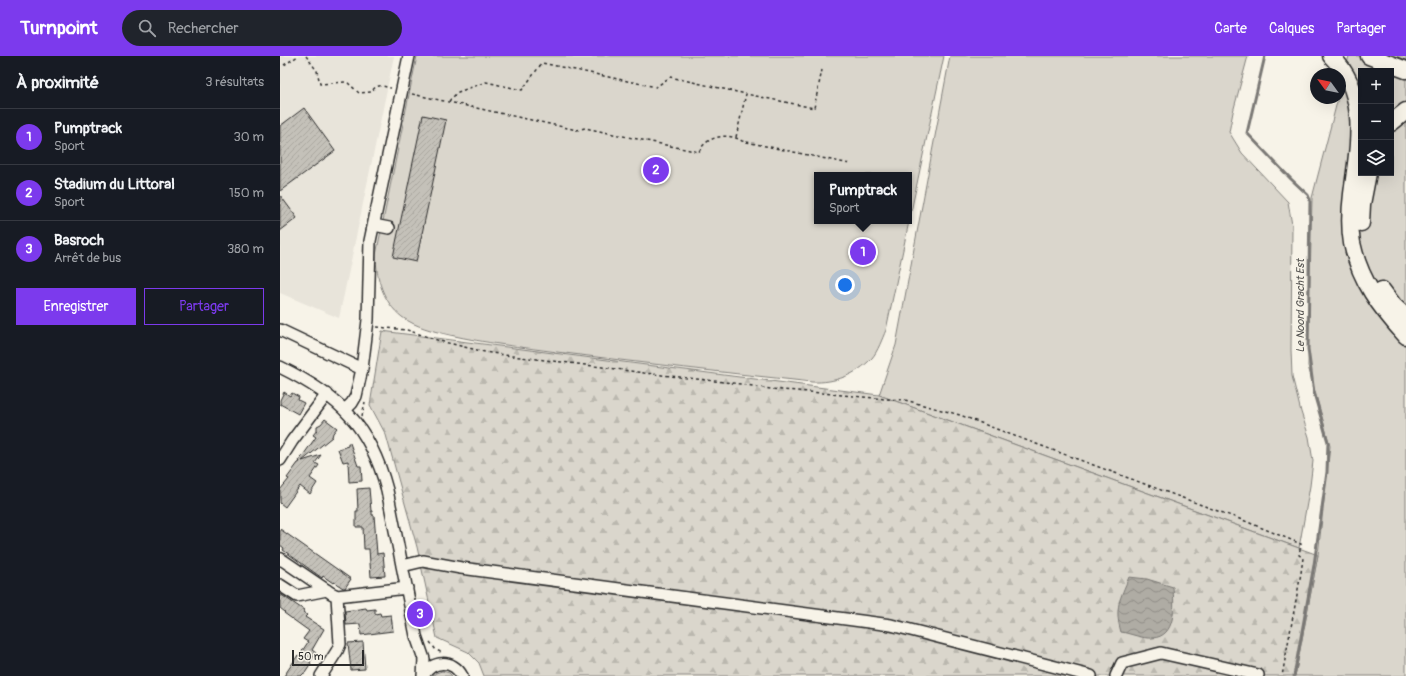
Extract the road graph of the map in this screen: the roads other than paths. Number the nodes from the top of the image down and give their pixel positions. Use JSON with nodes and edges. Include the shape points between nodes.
{"nodes":[{"id":1,"x":409,"y":56,"type":"edge"},
{"id":2,"x":1331,"y":56,"type":"edge"},
{"id":3,"x":1369,"y":56,"type":"edge"},
{"id":4,"x":1406,"y":70,"type":"edge"},
{"id":5,"x":1406,"y":111,"type":"edge"},
{"id":6,"x":1394,"y":120,"type":"edge"},
{"id":7,"x":1368,"y":176,"type":"edge"},
{"id":8,"x":374,"y":225,"type":"junction"},
{"id":9,"x":389,"y":228,"type":"dead end"},
{"id":10,"x":1406,"y":317,"type":"edge"},
{"id":11,"x":280,"y":330,"type":"edge"},
{"id":12,"x":1406,"y":336,"type":"edge"},
{"id":13,"x":280,"y":367,"type":"edge"},
{"id":14,"x":362,"y":369,"type":"junction"},
{"id":15,"x":327,"y":394,"type":"junction"},
{"id":16,"x":345,"y":410,"type":"junction"},
{"id":17,"x":280,"y":460,"type":"edge"},
{"id":18,"x":280,"y":560,"type":"edge"},
{"id":19,"x":402,"y":566,"type":"junction"},
{"id":20,"x":280,"y":585,"type":"edge"},
{"id":21,"x":407,"y":588,"type":"junction"},
{"id":22,"x":332,"y":593,"type":"junction"},
{"id":23,"x":419,"y":645,"type":"junction"},
{"id":24,"x":441,"y":663,"type":"junction"},
{"id":25,"x":320,"y":676,"type":"edge"},
{"id":26,"x":423,"y":676,"type":"edge"},
{"id":27,"x":462,"y":676,"type":"edge"},
{"id":28,"x":1091,"y":676,"type":"edge"},
{"id":29,"x":1116,"y":676,"type":"edge"},
{"id":30,"x":1258,"y":676,"type":"edge"}],
"edges":[{"from":1,"to":8,"type":"street"},
{"from":2,"to":12,"type":"highway","via":[[1348,78],[1357,105],[1358,134],[1350,221],[1356,258],[1377,302]]},
{"from":3,"to":4,"type":"highway"},
{"from":5,"to":6,"type":"highway"},
{"from":7,"to":10,"type":"highway","via":[[1361,218],[1366,256],[1382,289]]},
{"from":8,"to":9,"type":"street"},
{"from":8,"to":14,"type":"street","via":[[369,246],[368,320]]},
{"from":11,"to":14,"type":"street"},
{"from":13,"to":15,"type":"street"},
{"from":14,"to":16,"type":"street","via":[[356,396]]},
{"from":15,"to":16,"type":"street"},
{"from":15,"to":17,"type":"street"},
{"from":16,"to":19,"type":"street","via":[[365,437],[380,466]]},
{"from":18,"to":22,"type":"street"},
{"from":19,"to":21,"type":"street"},
{"from":19,"to":28,"type":"street","via":[[423,561],[891,625]]},
{"from":20,"to":22,"type":"street","via":[[297,596]]},
{"from":21,"to":22,"type":"street"},
{"from":21,"to":23,"type":"street"},
{"from":22,"to":25,"type":"street","via":[[340,644]]},
{"from":23,"to":24,"type":"street"},
{"from":23,"to":26,"type":"street","via":[[425,663]]},
{"from":24,"to":26,"type":"street","via":[[430,667]]},
{"from":24,"to":27,"type":"street","via":[[453,666]]},
{"from":29,"to":30,"type":"street","via":[[1122,663],[1161,653]]}]}
